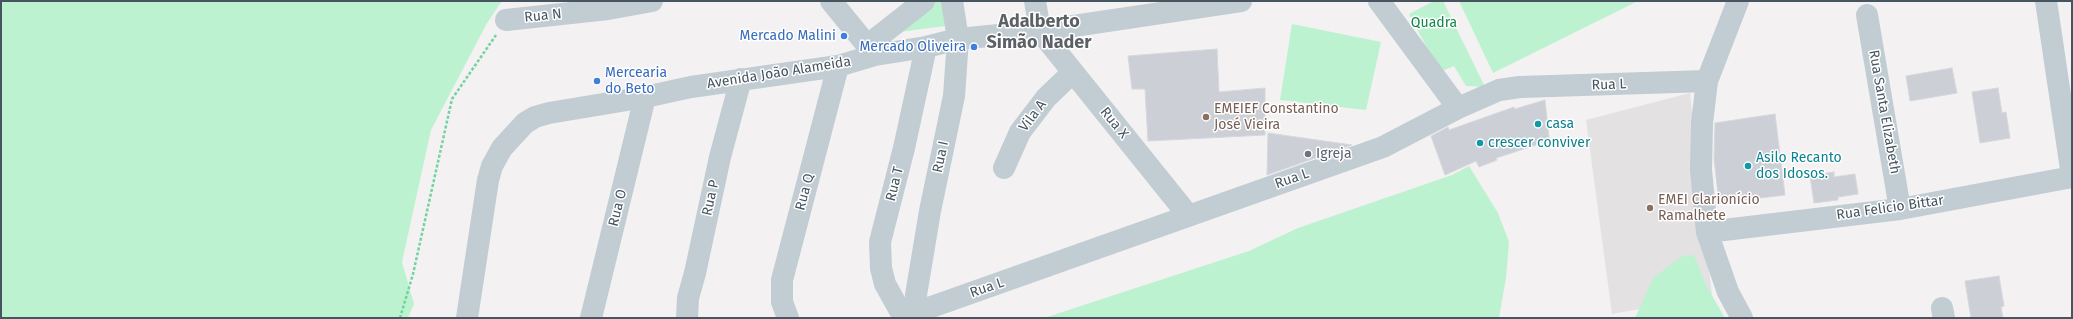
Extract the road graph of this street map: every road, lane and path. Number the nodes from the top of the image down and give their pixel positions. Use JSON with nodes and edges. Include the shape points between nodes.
{"nodes":[{"id":1,"x":652,"y":1,"type":"edge"},
{"id":2,"x":831,"y":1,"type":"edge"},
{"id":3,"x":924,"y":1,"type":"edge"},
{"id":4,"x":952,"y":1,"type":"edge"},
{"id":5,"x":1035,"y":1,"type":"edge"},
{"id":6,"x":1241,"y":1,"type":"edge"},
{"id":7,"x":1379,"y":1,"type":"edge"},
{"id":8,"x":1738,"y":1,"type":"edge"},
{"id":9,"x":2046,"y":1,"type":"edge"},
{"id":10,"x":1218,"y":2,"type":"edge"},
{"id":11,"x":1136,"y":8,"type":"edge"},
{"id":12,"x":1867,"y":15,"type":"dead end"},
{"id":13,"x":506,"y":20,"type":"joint"},
{"id":14,"x":1040,"y":31,"type":"junction"},
{"id":15,"x":958,"y":39,"type":"junction"},
{"id":16,"x":926,"y":47,"type":"junction"},
{"id":17,"x":872,"y":50,"type":"junction"},
{"id":18,"x":838,"y":66,"type":"junction"},
{"id":19,"x":1073,"y":72,"type":"junction"},
{"id":20,"x":741,"y":79,"type":"junction"},
{"id":21,"x":1707,"y":81,"type":"junction"},
{"id":22,"x":645,"y":98,"type":"junction"},
{"id":23,"x":1458,"y":108,"type":"junction"},
{"id":24,"x":1004,"y":168,"type":"dead end"},
{"id":25,"x":2072,"y":177,"type":"edge"},
{"id":26,"x":1900,"y":209,"type":"junction"},
{"id":27,"x":1188,"y":215,"type":"junction"},
{"id":28,"x":1708,"y":232,"type":"junction"},
{"id":29,"x":909,"y":316,"type":"edge"},
{"id":30,"x":400,"y":318,"type":"edge"},
{"id":31,"x":467,"y":318,"type":"edge"},
{"id":32,"x":591,"y":318,"type":"edge"},
{"id":33,"x":687,"y":318,"type":"edge"},
{"id":34,"x":788,"y":318,"type":"edge"},
{"id":35,"x":1742,"y":318,"type":"edge"}],
"edges":[{"from":1,"to":13,"type":"street","name":"Rua N","via":[[608,9]]},
{"from":2,"to":17,"type":"street"},
{"from":3,"to":17,"type":"street"},
{"from":4,"to":15,"type":"street","name":"Rua I"},
{"from":5,"to":14,"type":"street"},
{"from":6,"to":10,"type":"street","name":"Avenida João Alameida"},
{"from":7,"to":23,"type":"street"},
{"from":8,"to":21,"type":"street"},
{"from":9,"to":25,"type":"street"},
{"from":10,"to":11,"type":"street","name":"Avenida João Alameida"},
{"from":11,"to":14,"type":"street","name":"Avenida João Alameida"},
{"from":12,"to":26,"type":"street","name":"Rua Santa Elizabeth"},
{"from":13,"to":30,"type":"path","via":[[452,99],[413,274]]},
{"from":14,"to":15,"type":"street","name":"Avenida João Alameida"},
{"from":14,"to":19,"type":"street","name":"Rua X"},
{"from":15,"to":16,"type":"street","name":"Avenida João Alameida"},
{"from":15,"to":29,"type":"street","name":"Rua I","via":[[954,96],[930,211],[916,295]]},
{"from":16,"to":17,"type":"street","name":"Avenida João Alameida"},
{"from":16,"to":29,"type":"street","name":"Rua T","via":[[880,242],[881,268],[885,284]]},
{"from":17,"to":18,"type":"street","name":"Avenida João Alameida"},
{"from":18,"to":20,"type":"street","name":"Avenida João Alameida"},
{"from":18,"to":34,"type":"street","name":"Rua Q","via":[[782,280],[782,302]]},
{"from":19,"to":24,"type":"street","name":"Vila A","via":[[1046,98],[1020,132]]},
{"from":19,"to":27,"type":"street","name":"Rua X"},
{"from":20,"to":22,"type":"street","name":"Avenida João Alameida"},
{"from":20,"to":33,"type":"street","name":"Rua P","via":[[720,157],[696,273],[688,298]]},
{"from":21,"to":23,"type":"street","name":"Rua L","via":[[1520,87],[1499,90]]},
{"from":21,"to":28,"type":"street","via":[[1702,123],[1701,170]]},
{"from":22,"to":31,"type":"street","name":"Avenida João Alameida","via":[[535,117],[525,123],[502,148],[488,180]]},
{"from":22,"to":32,"type":"street","name":"Rua O"},
{"from":23,"to":27,"type":"street","name":"Rua L","via":[[1383,147]]},
{"from":25,"to":26,"type":"street","name":"Rua Felicio Bittar"},
{"from":26,"to":28,"type":"street","name":"Rua Felicio Bittar"},
{"from":27,"to":29,"type":"street","name":"Rua L"},
{"from":28,"to":35,"type":"street","via":[[1728,292]]}]}
